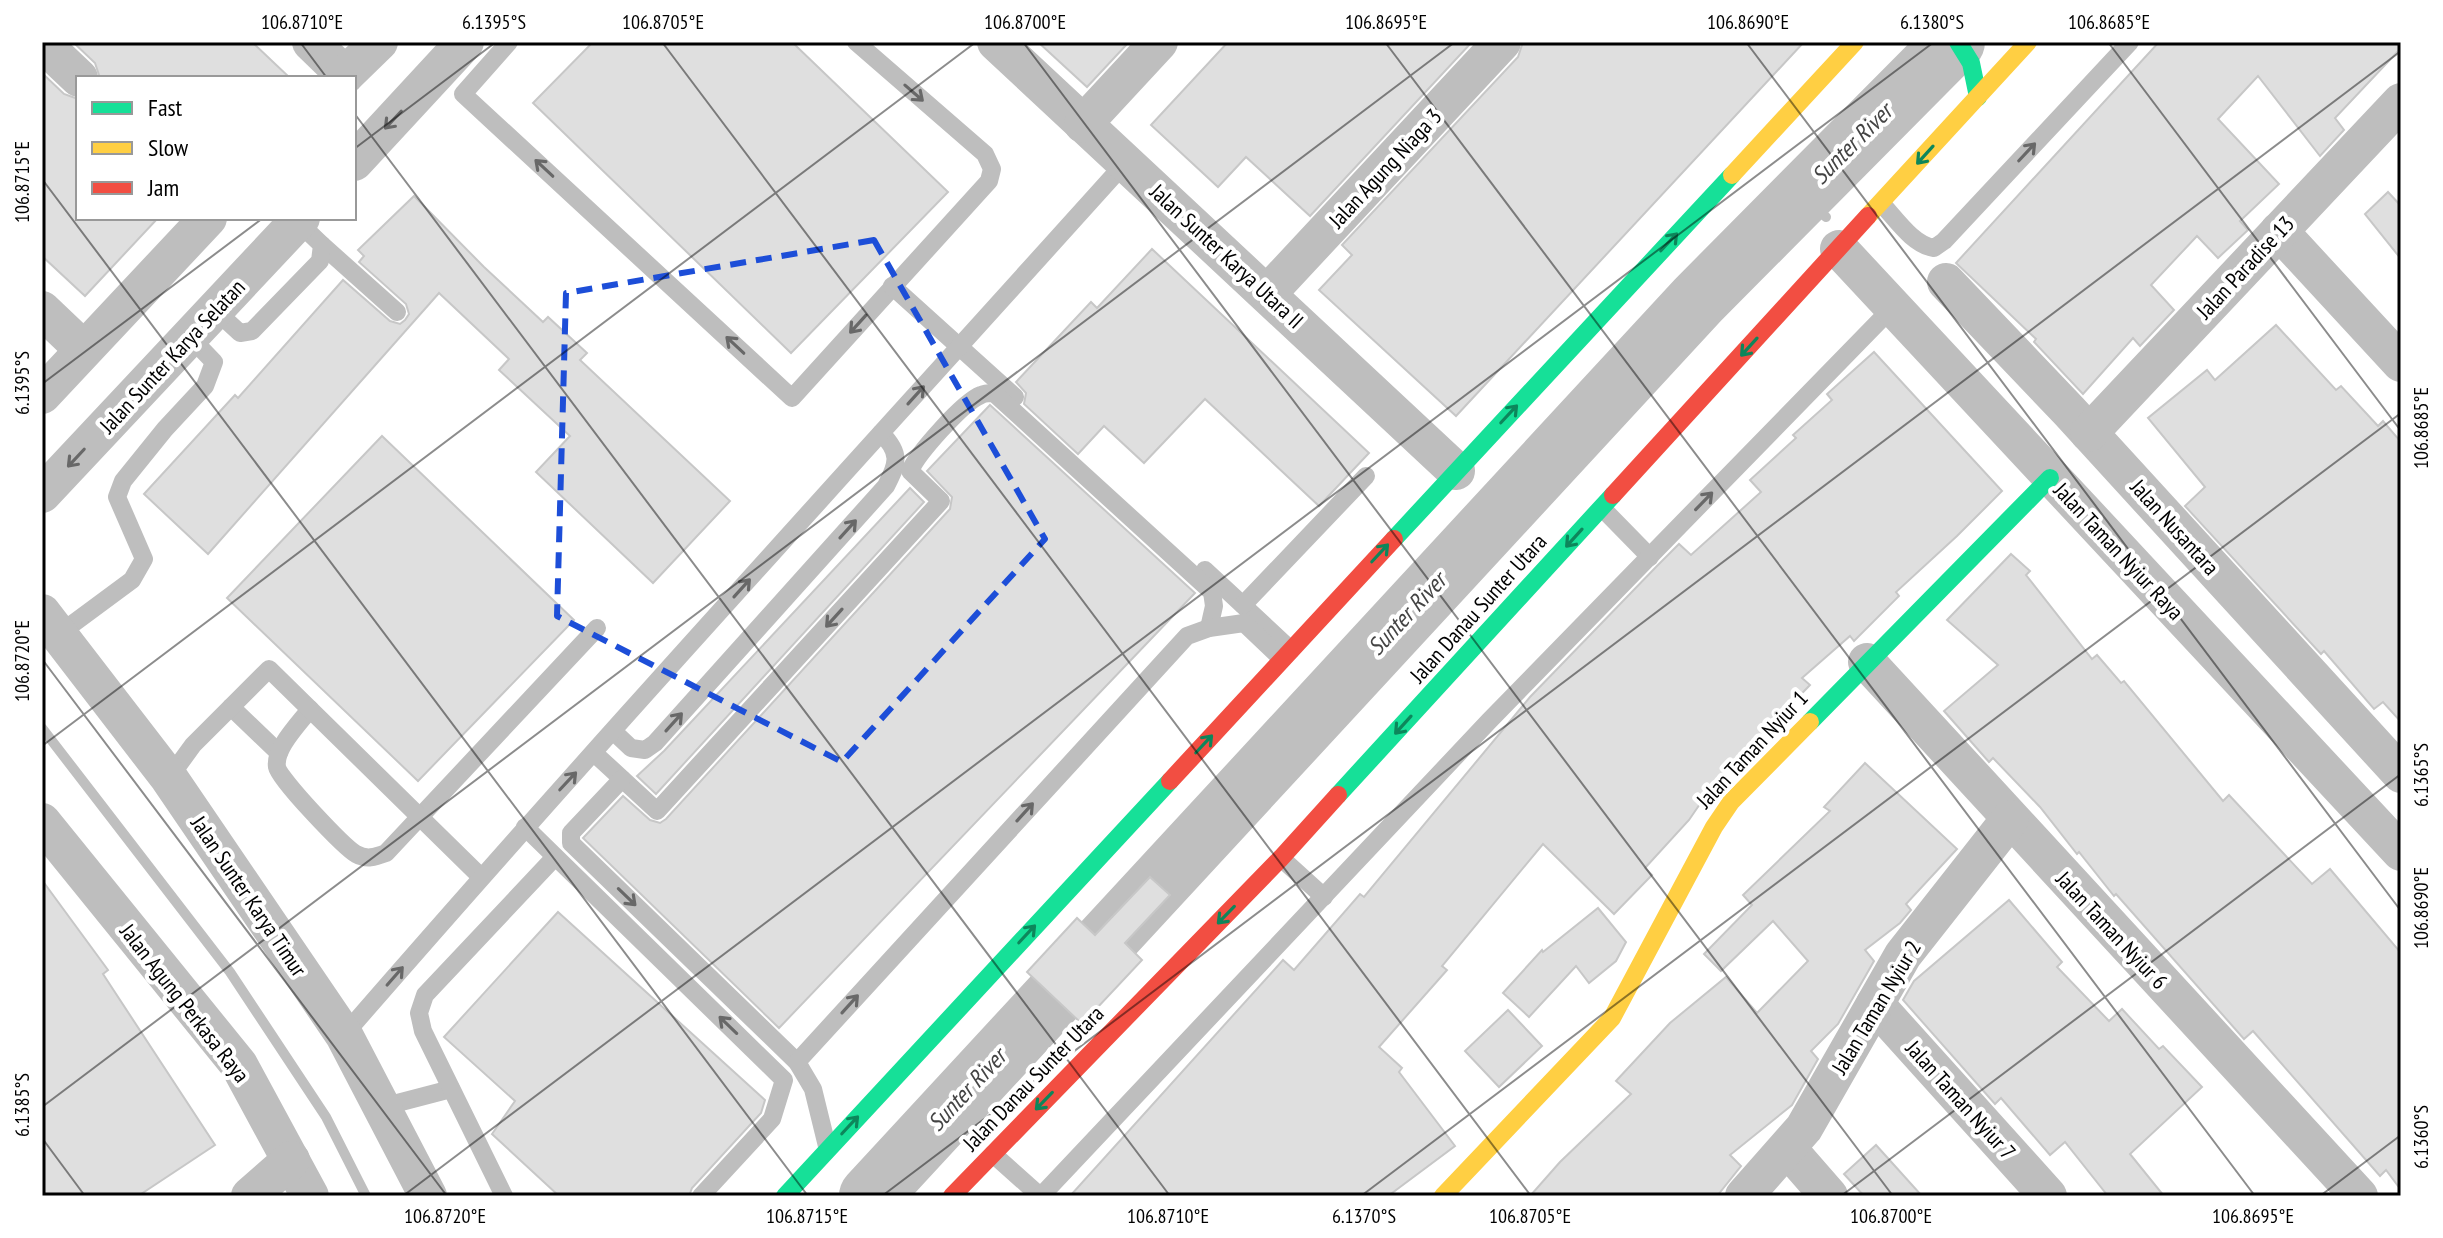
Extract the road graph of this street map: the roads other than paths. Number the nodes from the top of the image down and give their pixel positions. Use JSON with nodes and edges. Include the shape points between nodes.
{"nodes":[{"id":1,"x":311,"y":42,"type":"edge"},
{"id":2,"x":379,"y":42,"type":"edge"},
{"id":3,"x":465,"y":42,"type":"edge"},
{"id":4,"x":509,"y":42,"type":"edge"},
{"id":5,"x":856,"y":42,"type":"edge"},
{"id":6,"x":996,"y":42,"type":"edge"},
{"id":7,"x":1159,"y":42,"type":"edge"},
{"id":8,"x":1502,"y":42,"type":"edge"},
{"id":9,"x":1855,"y":42,"type":"edge"},
{"id":10,"x":1958,"y":42,"type":"edge"},
{"id":11,"x":2028,"y":42,"type":"edge"},
{"id":12,"x":2130,"y":42,"type":"edge"},
{"id":13,"x":42,"y":43,"type":"edge"},
{"id":14,"x":77,"y":76,"type":"edge"},
{"id":15,"x":344,"y":76,"type":"edge"},
{"id":16,"x":444,"y":82,"type":"junction"},
{"id":17,"x":1978,"y":97,"type":"junction"},
{"id":18,"x":2401,"y":102,"type":"edge"},
{"id":19,"x":1083,"y":124,"type":"junction"},
{"id":20,"x":356,"y":160,"type":"edge"},
{"id":21,"x":1125,"y":163,"type":"junction"},
{"id":22,"x":1881,"y":203,"type":"junction"},
{"id":23,"x":206,"y":220,"type":"edge"},
{"id":24,"x":307,"y":228,"type":"edge"},
{"id":25,"x":2279,"y":231,"type":"junction"},
{"id":26,"x":1839,"y":249,"type":"junction"},
{"id":27,"x":1946,"y":282,"type":"dead end"},
{"id":28,"x":892,"y":286,"type":"junction"},
{"id":29,"x":1268,"y":293,"type":"junction"},
{"id":30,"x":1892,"y":308,"type":"junction"},
{"id":31,"x":42,"y":310,"type":"edge"},
{"id":32,"x":397,"y":312,"type":"dead end"},
{"id":33,"x":202,"y":324,"type":"junction"},
{"id":34,"x":960,"y":346,"type":"junction"},
{"id":35,"x":83,"y":349,"type":"junction"},
{"id":36,"x":2401,"y":363,"type":"edge"},
{"id":37,"x":42,"y":395,"type":"edge"},
{"id":38,"x":881,"y":433,"type":"junction"},
{"id":39,"x":2089,"y":433,"type":"junction"},
{"id":40,"x":1456,"y":471,"type":"junction"},
{"id":41,"x":1366,"y":476,"type":"dead end"},
{"id":42,"x":2050,"y":478,"type":"junction"},
{"id":43,"x":42,"y":494,"type":"edge"},
{"id":44,"x":1602,"y":508,"type":"junction"},
{"id":45,"x":1650,"y":557,"type":"junction"},
{"id":46,"x":1243,"y":605,"type":"junction"},
{"id":47,"x":51,"y":624,"type":"edge"},
{"id":48,"x":597,"y":628,"type":"dead end"},
{"id":49,"x":1209,"y":628,"type":"junction"},
{"id":50,"x":1286,"y":655,"type":"junction"},
{"id":51,"x":1867,"y":662,"type":"junction"},
{"id":52,"x":231,"y":707,"type":"junction"},
{"id":53,"x":310,"y":709,"type":"junction"},
{"id":54,"x":614,"y":732,"type":"junction"},
{"id":55,"x":279,"y":753,"type":"junction"},
{"id":56,"x":594,"y":753,"type":"junction"},
{"id":57,"x":2401,"y":774,"type":"edge"},
{"id":58,"x":169,"y":778,"type":"junction"},
{"id":59,"x":622,"y":779,"type":"junction"},
{"id":60,"x":420,"y":817,"type":"junction"},
{"id":61,"x":2010,"y":819,"type":"junction"},
{"id":62,"x":42,"y":822,"type":"edge"},
{"id":63,"x":525,"y":827,"type":"junction"},
{"id":64,"x":2401,"y":852,"type":"edge"},
{"id":65,"x":555,"y":857,"type":"junction"},
{"id":66,"x":1281,"y":858,"type":"junction"},
{"id":67,"x":481,"y":877,"type":"junction"},
{"id":68,"x":1324,"y":897,"type":"junction"},
{"id":69,"x":1875,"y":1004,"type":"junction"},
{"id":70,"x":344,"y":1035,"type":"junction"},
{"id":71,"x":797,"y":1062,"type":"junction"},
{"id":72,"x":451,"y":1089,"type":"junction"},
{"id":73,"x":382,"y":1107,"type":"junction"},
{"id":74,"x":828,"y":1149,"type":"junction"},
{"id":75,"x":1788,"y":1149,"type":"junction"},
{"id":76,"x":993,"y":1154,"type":"junction"},
{"id":77,"x":291,"y":1160,"type":"junction"},
{"id":78,"x":250,"y":1196,"type":"edge"},
{"id":79,"x":310,"y":1196,"type":"edge"},
{"id":80,"x":428,"y":1196,"type":"edge"},
{"id":81,"x":504,"y":1196,"type":"edge"},
{"id":82,"x":701,"y":1196,"type":"edge"},
{"id":83,"x":785,"y":1196,"type":"edge"},
{"id":84,"x":952,"y":1196,"type":"edge"},
{"id":85,"x":1041,"y":1196,"type":"edge"},
{"id":86,"x":1443,"y":1196,"type":"edge"},
{"id":87,"x":1744,"y":1196,"type":"edge"},
{"id":88,"x":1829,"y":1196,"type":"edge"},
{"id":89,"x":2048,"y":1196,"type":"edge"},
{"id":90,"x":2359,"y":1196,"type":"edge"}],
"edges":[{"from":1,"to":15,"type":"street"},
{"from":2,"to":15,"type":"street"},
{"from":3,"to":16,"type":"street"},
{"from":4,"to":16,"type":"lane"},
{"from":5,"to":28,"type":"lane","one_way":true,"via":[[985,154],[992,169],[989,181]]},
{"from":6,"to":19,"type":"street","name":"Jalan Sunter Karya Utara II"},
{"from":7,"to":19,"type":"street"},
{"from":8,"to":29,"type":"street","name":"Jalan Agung Niaga 3"},
{"from":40,"to":9,"type":"main road","one_way":true},
{"from":10,"to":17,"type":"main road","via":[[1971,63]]},
{"from":11,"to":17,"type":"main road","name":"Jalan Danau Sunter Utara"},
{"from":22,"to":12,"type":"lane","one_way":true,"via":[[1918,242],[1934,248]]},
{"from":13,"to":14,"type":"street"},
{"from":16,"to":20,"type":"street","one_way":true},
{"from":28,"to":16,"type":"lane","one_way":true,"via":[[792,398]]},
{"from":17,"to":22,"type":"main road","name":"Jalan Danau Sunter Utara","one_way":true},
{"from":18,"to":25,"type":"street","name":"Jalan Paradise 13"},
{"from":19,"to":21,"type":"street","name":"Jalan Sunter Karya Utara II"},
{"from":21,"to":29,"type":"street","name":"Jalan Sunter Karya Utara II"},
{"from":21,"to":34,"type":"lane"},
{"from":22,"to":26,"type":"main road","name":"Jalan Danau Sunter Utara"},
{"from":23,"to":35,"type":"street"},
{"from":24,"to":32,"type":"lane"},
{"from":24,"to":33,"type":"street","name":"Jalan Sunter Karya Selatan"},
{"from":25,"to":36,"type":"street"},
{"from":25,"to":39,"type":"street","name":"Jalan Paradise 13"},
{"from":26,"to":30,"type":"street","name":"Jalan Taman Nyiur Raya"},
{"from":26,"to":44,"type":"main road","name":"Jalan Danau Sunter Utara","one_way":true},
{"from":27,"to":39,"type":"street","name":"Jalan Nusantara"},
{"from":28,"to":34,"type":"lane"},
{"from":29,"to":40,"type":"street","name":"Jalan Sunter Karya Utara II"},
{"from":30,"to":42,"type":"street","name":"Jalan Taman Nyiur Raya"},
{"from":45,"to":30,"type":"lane","one_way":true},
{"from":31,"to":35,"type":"street"},
{"from":33,"to":43,"type":"street","name":"Jalan Sunter Karya Selatan","one_way":true},
{"from":33,"to":47,"type":"lane","via":[[214,362],[205,386],[123,481],[117,497],[144,559],[132,580]]},
{"from":38,"to":34,"type":"lane","one_way":true},
{"from":34,"to":46,"type":"lane"},
{"from":35,"to":37,"type":"street"},
{"from":54,"to":38,"type":"lane","one_way":true},
{"from":54,"to":38,"type":"lane","one_way":true,"via":[[631,748],[645,750],[655,743],[886,486],[896,466],[892,444]]},
{"from":39,"to":57,"type":"street","name":"Jalan Nusantara"},
{"from":50,"to":40,"type":"main road","one_way":true},
{"from":41,"to":46,"type":"lane"},
{"from":42,"to":51,"type":"main road","name":"Jalan Taman Nyiur 1"},
{"from":42,"to":64,"type":"street","name":"Jalan Taman Nyiur Raya"},
{"from":44,"to":45,"type":"lane"},
{"from":44,"to":66,"type":"main road","name":"Jalan Danau Sunter Utara","one_way":true},
{"from":45,"to":68,"type":"lane"},
{"from":46,"to":50,"type":"lane"},
{"from":47,"to":58,"type":"street","name":"Jalan Sunter Karya Timur"},
{"from":48,"to":60,"type":"lane"},
{"from":49,"to":50,"type":"lane","via":[[1244,623]]},
{"from":49,"to":59,"type":"lane","one_way":true,"via":[[1212,592],[994,393],[980,395],[915,458],[910,471],[941,501],[657,811]]},
{"from":71,"to":49,"type":"lane","one_way":true,"via":[[1187,636]]},
{"from":74,"to":50,"type":"main road","one_way":true},
{"from":51,"to":61,"type":"street","name":"Jalan Taman Nyiur 6"},
{"from":51,"to":86,"type":"main road","name":"Jalan Taman Nyiur 1","via":[[1731,802],[1708,833],[1634,985],[1612,1018]]},
{"from":52,"to":53,"type":"lane","via":[[269,669]]},
{"from":52,"to":55,"type":"lane"},
{"from":52,"to":58,"type":"lane"},
{"from":53,"to":55,"type":"lane"},
{"from":53,"to":60,"type":"lane"},
{"from":54,"to":56,"type":"lane"},
{"from":55,"to":60,"type":"lane","via":[[277,768],[288,787],[355,853],[371,859],[386,853]]},
{"from":56,"to":59,"type":"lane"},
{"from":63,"to":56,"type":"lane","one_way":true},
{"from":58,"to":70,"type":"street","name":"Jalan Sunter Karya Timur"},
{"from":59,"to":71,"type":"lane","one_way":true,"via":[[571,833],[571,843]]},
{"from":60,"to":67,"type":"lane"},
{"from":61,"to":69,"type":"street","name":"Jalan Taman Nyiur 2","via":[[1903,955]]},
{"from":61,"to":90,"type":"street","name":"Jalan Taman Nyiur 6"},
{"from":62,"to":77,"type":"street","name":"Jalan Agung Perkasa Raya","via":[[239,1065]]},
{"from":63,"to":65,"type":"lane"},
{"from":63,"to":67,"type":"lane"},
{"from":65,"to":72,"type":"lane","via":[[425,995],[419,1013],[423,1031]]},
{"from":82,"to":65,"type":"lane","one_way":true,"via":[[772,1119],[784,1080]]},
{"from":66,"to":68,"type":"lane"},
{"from":66,"to":76,"type":"main road","name":"Jalan Danau Sunter Utara","one_way":true},
{"from":70,"to":67,"type":"lane","one_way":true},
{"from":68,"to":85,"type":"lane"},
{"from":69,"to":75,"type":"street","name":"Jalan Taman Nyiur 2","via":[[1818,1107]]},
{"from":69,"to":89,"type":"street","name":"Jalan Taman Nyiur 7"},
{"from":70,"to":73,"type":"street","name":"Jalan Sunter Karya Timur"},
{"from":71,"to":74,"type":"lane","via":[[813,1089]]},
{"from":72,"to":73,"type":"lane"},
{"from":72,"to":81,"type":"lane"},
{"from":73,"to":80,"type":"street","name":"Jalan Sunter Karya Timur"},
{"from":74,"to":83,"type":"main road"},
{"from":75,"to":87,"type":"street","name":"Jalan Taman Nyiur 2"},
{"from":75,"to":88,"type":"street"},
{"from":76,"to":84,"type":"main road","name":"Jalan Danau Sunter Utara"},
{"from":76,"to":85,"type":"lane"},
{"from":77,"to":78,"type":"street"},
{"from":77,"to":79,"type":"street","name":"Jalan Agung Perkasa Raya"}]}
